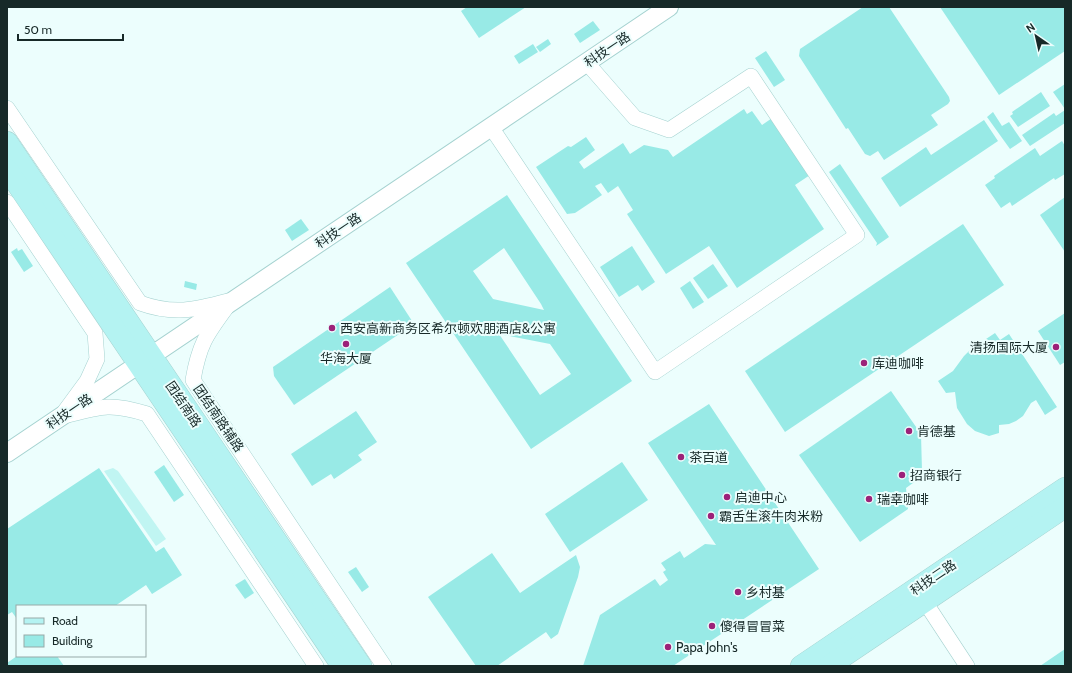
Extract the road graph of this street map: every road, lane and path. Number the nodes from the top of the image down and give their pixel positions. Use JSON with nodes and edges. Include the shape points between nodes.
{"nodes":[{"id":1,"x":669,"y":7,"type":"edge"},
{"id":2,"x":587,"y":63,"type":"junction"},
{"id":3,"x":7,"y":108,"type":"edge"},
{"id":4,"x":491,"y":127,"type":"junction"},
{"id":5,"x":7,"y":142,"type":"edge"},
{"id":6,"x":7,"y":169,"type":"edge"},
{"id":7,"x":7,"y":202,"type":"edge"},
{"id":8,"x":231,"y":301,"type":"junction"},
{"id":9,"x":144,"y":360,"type":"junction"},
{"id":10,"x":61,"y":417,"type":"junction"},
{"id":11,"x":7,"y":453,"type":"edge"},
{"id":12,"x":1065,"y":488,"type":"edge"},
{"id":13,"x":1065,"y":507,"type":"edge"},
{"id":14,"x":925,"y":602,"type":"junction"},
{"id":15,"x":316,"y":666,"type":"edge"},
{"id":16,"x":342,"y":666,"type":"edge"},
{"id":17,"x":361,"y":666,"type":"edge"},
{"id":18,"x":384,"y":666,"type":"edge"},
{"id":19,"x":801,"y":666,"type":"edge"},
{"id":20,"x":829,"y":666,"type":"edge"},
{"id":21,"x":967,"y":666,"type":"edge"}],
"edges":[{"from":1,"to":2,"type":"street","name":"科技一路"},
{"from":2,"to":4,"type":"street","name":"科技一路"},
{"from":2,"to":4,"type":"street","via":[[635,118],[669,130],[751,76],[857,235],[655,372]]},
{"from":3,"to":8,"type":"street","via":[[140,303],[159,310],[195,310]]},
{"from":4,"to":8,"type":"street","name":"科技一路"},
{"from":5,"to":9,"type":"main road","name":"团结南路"},
{"from":6,"to":9,"type":"main road","name":"团结南路"},
{"from":7,"to":10,"type":"street","via":[[95,333],[97,359],[87,381]]},
{"from":8,"to":9,"type":"street","name":"科技一路"},
{"from":8,"to":18,"type":"street","name":"团结南路辅路","via":[[204,337],[196,359],[193,380]]},
{"from":9,"to":10,"type":"street","name":"科技一路"},
{"from":9,"to":16,"type":"main road","name":"团结南路"},
{"from":9,"to":17,"type":"main road","name":"团结南路"},
{"from":10,"to":11,"type":"street","name":"科技一路"},
{"from":10,"to":15,"type":"street","via":[[104,406],[124,406],[147,414]]},
{"from":12,"to":19,"type":"main road","name":"科技二路"},
{"from":13,"to":14,"type":"main road","name":"科技二路"},
{"from":14,"to":20,"type":"main road","name":"科技二路"},
{"from":14,"to":21,"type":"street"}]}
